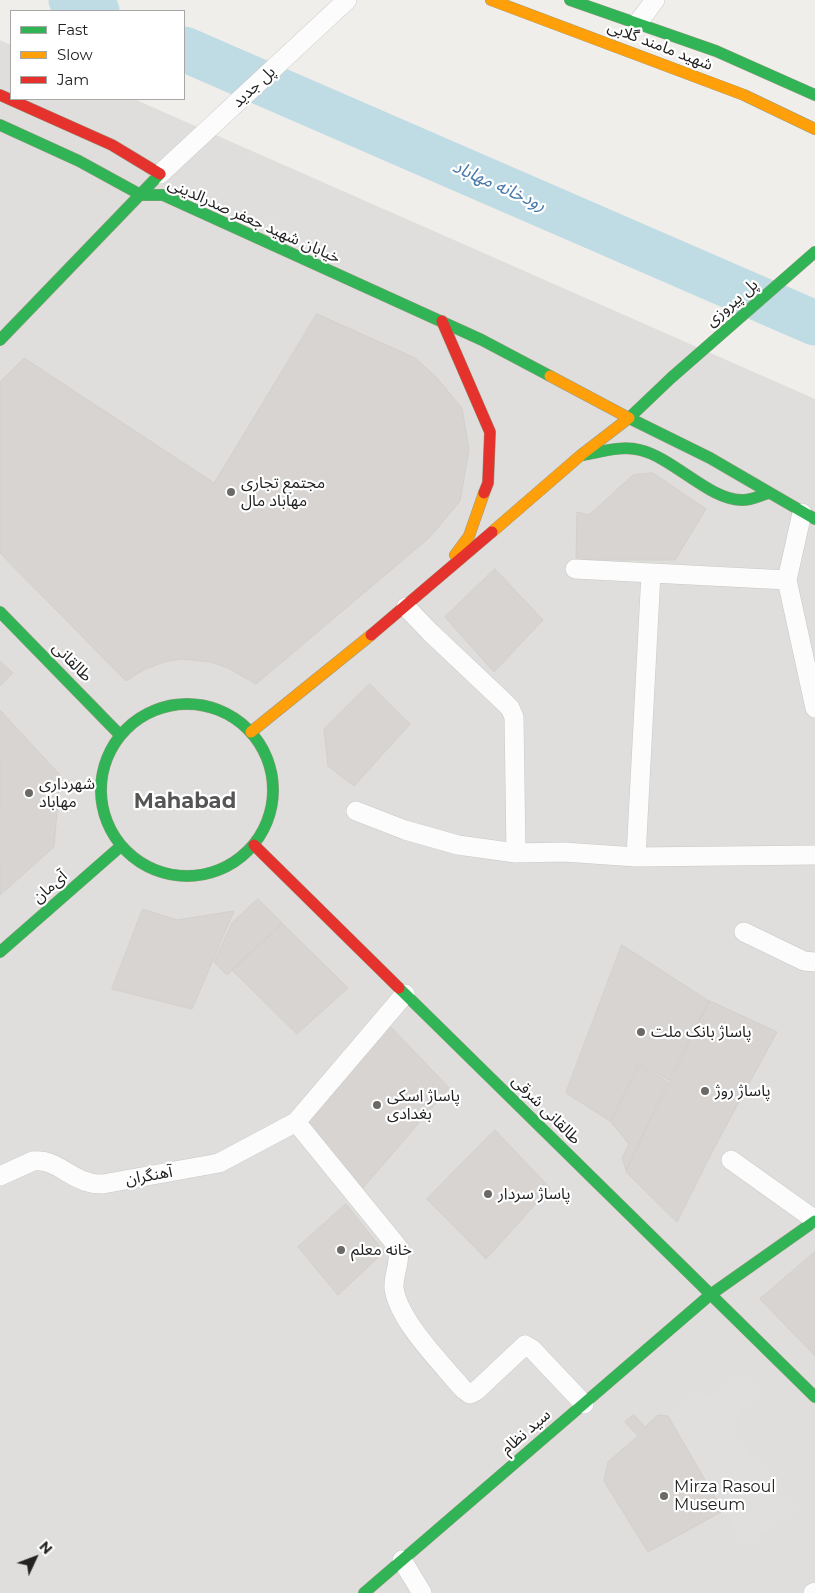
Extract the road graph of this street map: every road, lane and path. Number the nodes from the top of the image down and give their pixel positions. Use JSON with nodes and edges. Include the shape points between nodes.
{"nodes":[{"id":1,"x":347,"y":0,"type":"edge"},
{"id":2,"x":491,"y":0,"type":"edge"},
{"id":3,"x":570,"y":0,"type":"edge"},
{"id":4,"x":655,"y":0,"type":"edge"},
{"id":5,"x":637,"y":24,"type":"junction"},
{"id":6,"x":815,"y":87,"type":"edge"},
{"id":7,"x":801,"y":89,"type":"junction"},
{"id":8,"x":815,"y":95,"type":"edge"},
{"id":9,"x":11,"y":100,"type":"edge"},
{"id":10,"x":0,"y":125,"type":"edge"},
{"id":11,"x":815,"y":129,"type":"edge"},
{"id":12,"x":160,"y":174,"type":"junction"},
{"id":13,"x":141,"y":195,"type":"junction"},
{"id":14,"x":163,"y":195,"type":"junction"},
{"id":15,"x":815,"y":252,"type":"edge"},
{"id":16,"x":442,"y":321,"type":"junction"},
{"id":17,"x":0,"y":340,"type":"edge"},
{"id":18,"x":629,"y":418,"type":"junction"},
{"id":19,"x":581,"y":455,"type":"junction"},
{"id":20,"x":770,"y":493,"type":"junction"},
{"id":21,"x":809,"y":516,"type":"edge"},
{"id":22,"x":575,"y":569,"type":"dead end"},
{"id":23,"x":650,"y":573,"type":"junction"},
{"id":24,"x":438,"y":578,"type":"junction"},
{"id":25,"x":787,"y":580,"type":"junction"},
{"id":26,"x":406,"y":607,"type":"junction"},
{"id":27,"x":0,"y":612,"type":"edge"},
{"id":28,"x":815,"y":708,"type":"edge"},
{"id":29,"x":251,"y":732,"type":"junction"},
{"id":30,"x":120,"y":735,"type":"junction"},
{"id":31,"x":356,"y":811,"type":"dead end"},
{"id":32,"x":254,"y":845,"type":"junction"},
{"id":33,"x":121,"y":846,"type":"junction"},
{"id":34,"x":516,"y":853,"type":"junction"},
{"id":35,"x":815,"y":855,"type":"edge"},
{"id":36,"x":636,"y":857,"type":"junction"},
{"id":37,"x":744,"y":932,"type":"dead end"},
{"id":38,"x":0,"y":952,"type":"edge"},
{"id":39,"x":815,"y":962,"type":"edge"},
{"id":40,"x":405,"y":994,"type":"junction"},
{"id":41,"x":296,"y":1122,"type":"junction"},
{"id":42,"x":731,"y":1160,"type":"dead end"},
{"id":43,"x":0,"y":1176,"type":"edge"},
{"id":44,"x":815,"y":1221,"type":"edge"},
{"id":45,"x":710,"y":1295,"type":"junction"},
{"id":46,"x":815,"y":1397,"type":"edge"},
{"id":47,"x":584,"y":1404,"type":"junction"},
{"id":48,"x":402,"y":1560,"type":"junction"},
{"id":49,"x":364,"y":1593,"type":"edge"},
{"id":50,"x":422,"y":1593,"type":"edge"}],
"edges":[{"from":1,"to":12,"type":"street","name":"پل جدید"},
{"from":2,"to":11,"type":"street","name":"شهید مامند گلابی","via":[[744,95]]},
{"from":3,"to":5,"type":"street","name":"شهید مامند گلابی"},
{"from":4,"to":5,"type":"street"},
{"from":5,"to":7,"type":"street","name":"شهید مامند گلابی","via":[[716,51]]},
{"from":6,"to":7,"type":"street"},
{"from":7,"to":8,"type":"street","name":"شهید مامند گلابی"},
{"from":9,"to":12,"type":"street","name":"خیابان شهید جعفر صدرالدینی","via":[[112,145]]},
{"from":10,"to":13,"type":"street","name":"خیابان شهید جعفر صدرالدینی","via":[[79,161]]},
{"from":12,"to":13,"type":"street"},
{"from":12,"to":14,"type":"street"},
{"from":13,"to":14,"type":"street","name":"خیابان شهید جعفر صدرالدینی"},
{"from":13,"to":17,"type":"street"},
{"from":14,"to":16,"type":"street","name":"خیابان شهید جعفر صدرالدینی"},
{"from":15,"to":18,"type":"street","name":"پل پیروزی"},
{"from":16,"to":18,"type":"street","name":"خیابان شهید جعفر صدرالدینی"},
{"from":16,"to":24,"type":"street","via":[[490,432],[488,483],[469,536]]},
{"from":18,"to":19,"type":"street","name":"پل پیروزی"},
{"from":18,"to":20,"type":"street","name":"خیابان شهید جعفر صدرالدینی","via":[[710,458]]},
{"from":19,"to":20,"type":"street","via":[[639,449],[658,456],[725,497],[742,500]]},
{"from":19,"to":24,"type":"street","name":"پل پیروزی"},
{"from":20,"to":21,"type":"street","name":"خیابان شهید جعفر صدرالدینی"},
{"from":21,"to":25,"type":"street"},
{"from":22,"to":23,"type":"street"},
{"from":23,"to":25,"type":"street"},
{"from":23,"to":36,"type":"street"},
{"from":24,"to":26,"type":"street"},
{"from":25,"to":28,"type":"street"},
{"from":26,"to":29,"type":"street"},
{"from":26,"to":34,"type":"street","via":[[503,701],[514,717]]},
{"from":27,"to":30,"type":"street","name":"طالقانی"},
{"from":29,"to":30,"type":"street","via":[[236,718],[213,707],[187,704],[162,707],[139,718]]},
{"from":29,"to":32,"type":"street","via":[[269,762],[274,791],[269,820]]},
{"from":30,"to":33,"type":"street","via":[[106,761],[100,790],[106,820]]},
{"from":31,"to":34,"type":"street","via":[[405,830],[458,845]]},
{"from":32,"to":33,"type":"street","via":[[236,862],[213,873],[188,877],[155,870],[140,863]]},
{"from":32,"to":40,"type":"street","name":"طالقانی شرقی"},
{"from":33,"to":38,"type":"street","name":"آی‌مان"},
{"from":34,"to":36,"type":"street","via":[[564,852]]},
{"from":35,"to":36,"type":"street"},
{"from":37,"to":39,"type":"street","via":[[804,961]]},
{"from":40,"to":41,"type":"street"},
{"from":40,"to":45,"type":"street","name":"طالقانی شرقی"},
{"from":41,"to":43,"type":"street","name":"آهنگران","via":[[219,1163],[150,1177],[103,1184],[86,1182],[38,1160]]},
{"from":41,"to":47,"type":"street","via":[[397,1246],[400,1255],[394,1286],[398,1303],[410,1324],[463,1389],[470,1394],[476,1391],[525,1345]]},
{"from":42,"to":44,"type":"street"},
{"from":44,"to":45,"type":"street","name":"سید نظام"},
{"from":45,"to":46,"type":"street","name":"طالقانی شرقی"},
{"from":45,"to":47,"type":"street","name":"سید نظام"},
{"from":47,"to":48,"type":"street","name":"سید نظام"},
{"from":48,"to":49,"type":"street","name":"سید نظام"},
{"from":48,"to":50,"type":"street"}]}
